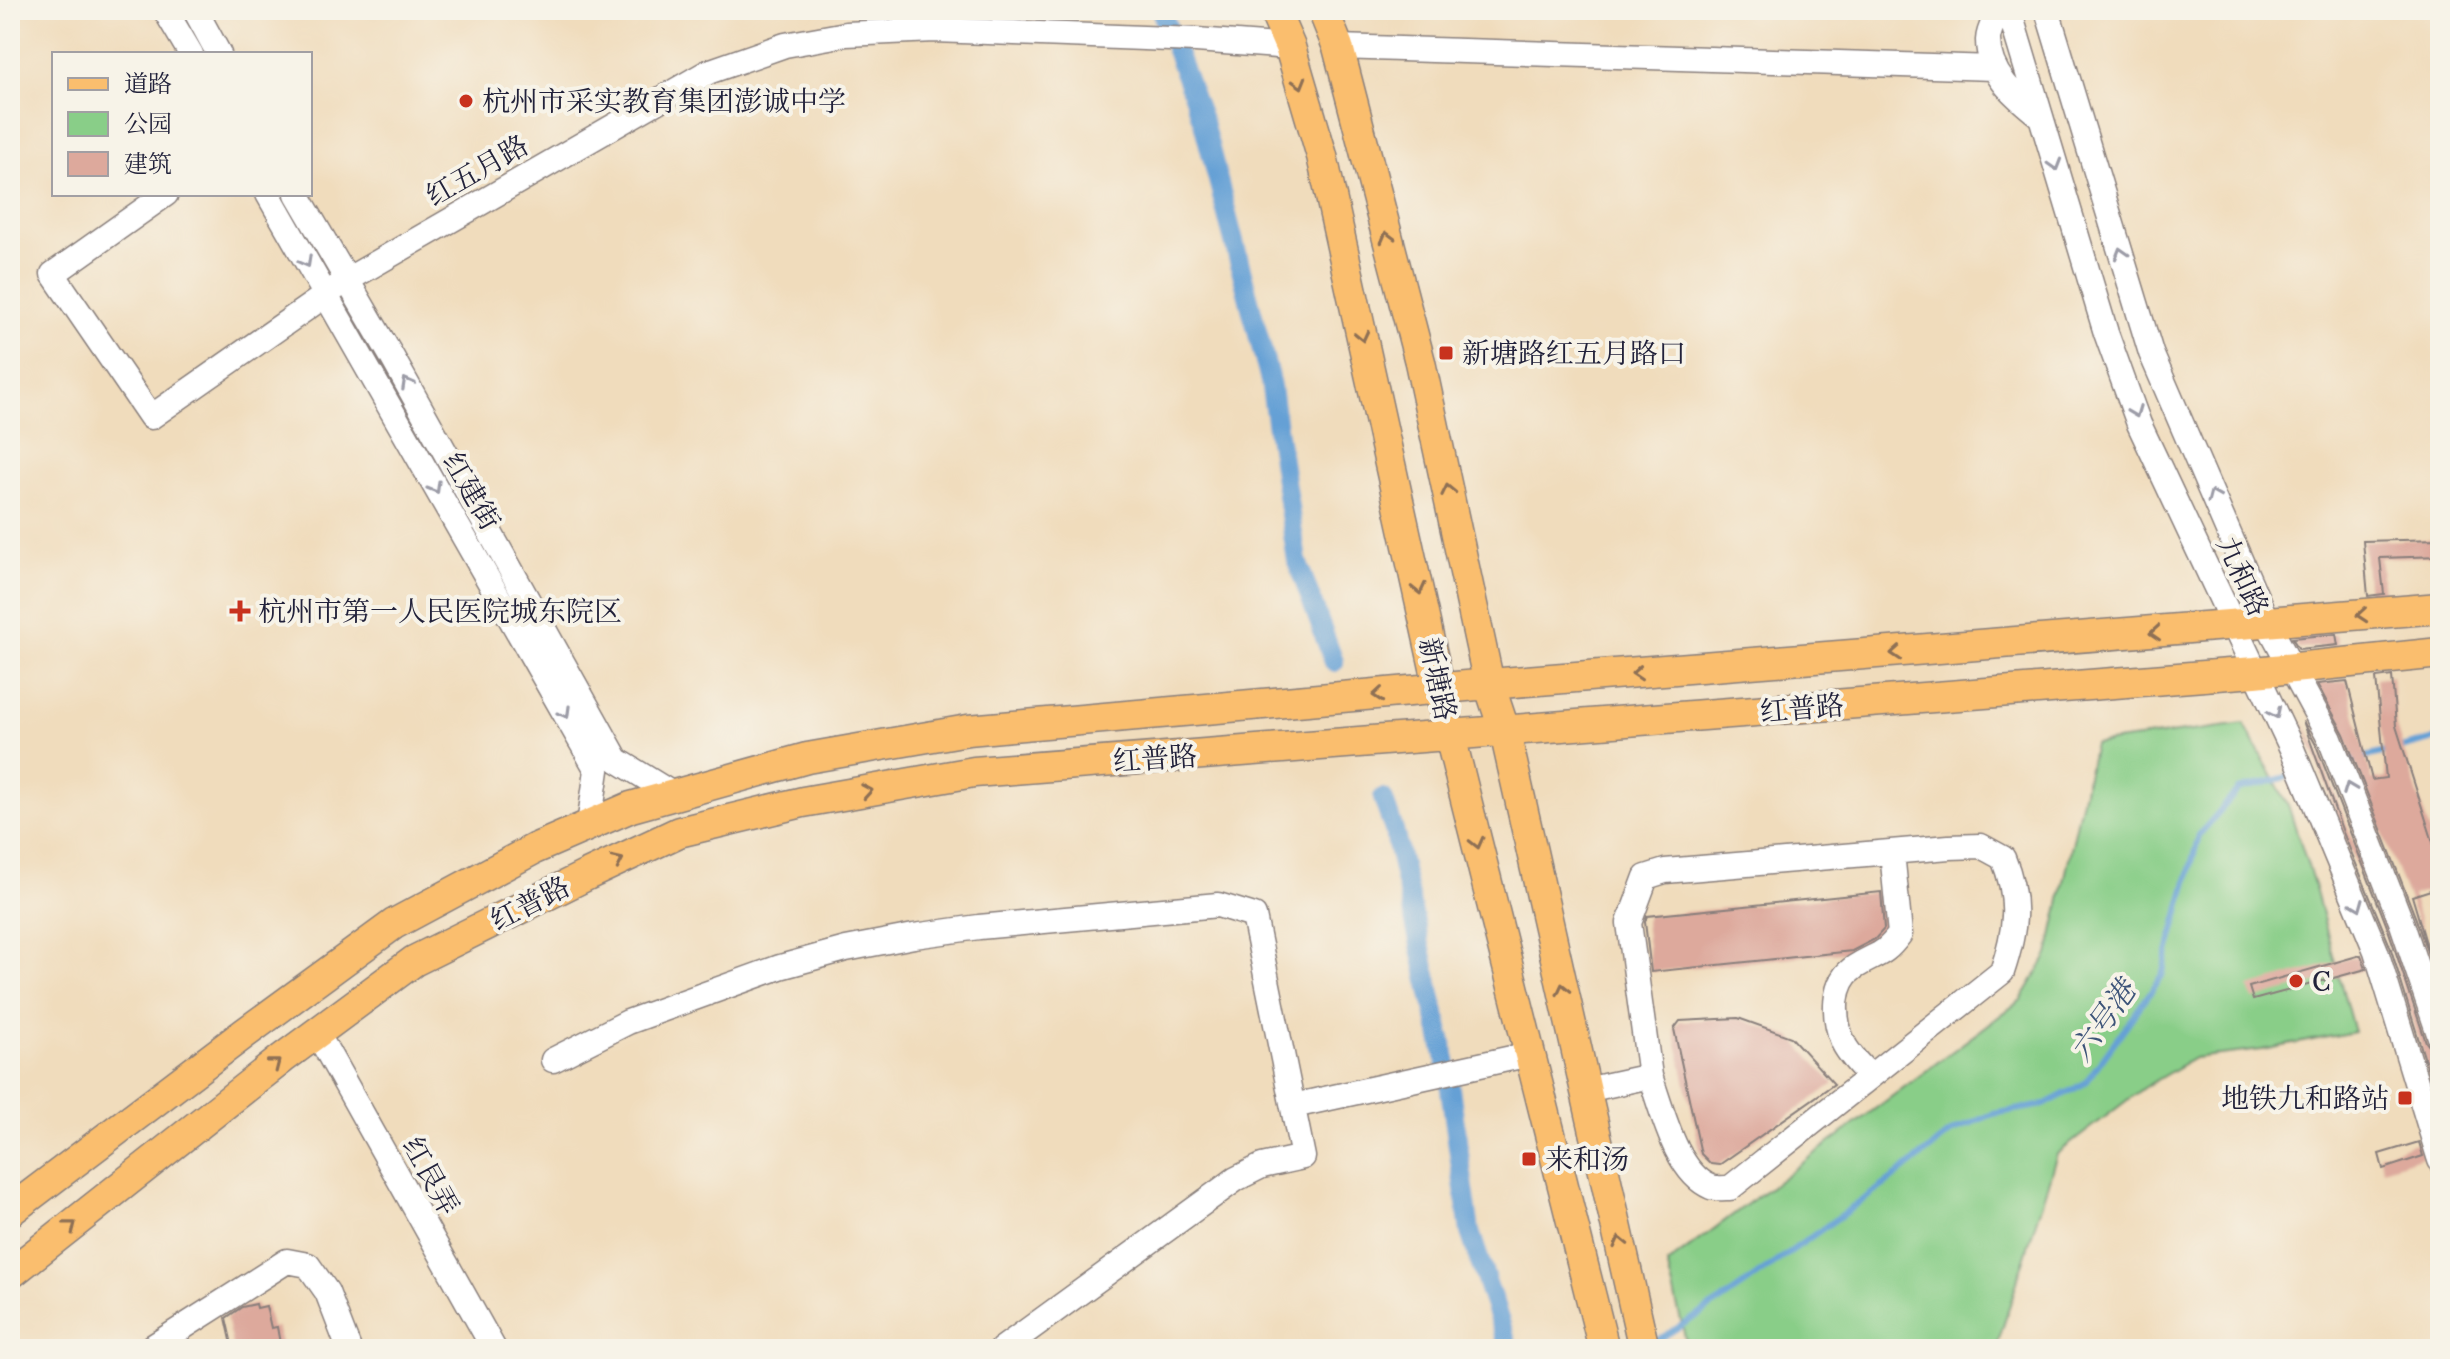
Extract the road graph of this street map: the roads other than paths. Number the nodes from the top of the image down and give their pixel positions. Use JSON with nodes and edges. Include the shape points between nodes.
{"nodes":[{"id":1,"x":165,"y":10,"type":"edge"},
{"id":2,"x":195,"y":10,"type":"edge"},
{"id":3,"x":1274,"y":10,"type":"edge"},
{"id":4,"x":1323,"y":10,"type":"edge"},
{"id":5,"x":1999,"y":10,"type":"edge"},
{"id":6,"x":2009,"y":10,"type":"edge"},
{"id":7,"x":2047,"y":10,"type":"edge"},
{"id":8,"x":1290,"y":47,"type":"junction"},
{"id":9,"x":1338,"y":47,"type":"junction"},
{"id":10,"x":190,"y":52,"type":"edge"},
{"id":11,"x":218,"y":52,"type":"edge"},
{"id":12,"x":1994,"y":68,"type":"junction"},
{"id":13,"x":2041,"y":117,"type":"junction"},
{"id":14,"x":163,"y":196,"type":"edge"},
{"id":15,"x":269,"y":196,"type":"edge"},
{"id":16,"x":298,"y":196,"type":"edge"},
{"id":17,"x":347,"y":280,"type":"junction"},
{"id":18,"x":325,"y":295,"type":"junction"},
{"id":19,"x":2440,"y":608,"type":"edge"},
{"id":20,"x":2268,"y":624,"type":"junction"},
{"id":21,"x":2233,"y":627,"type":"junction"},
{"id":22,"x":2440,"y":653,"type":"edge"},
{"id":23,"x":2292,"y":668,"type":"junction"},
{"id":24,"x":2255,"y":672,"type":"junction"},
{"id":25,"x":1489,"y":684,"type":"junction"},
{"id":26,"x":1441,"y":690,"type":"junction"},
{"id":27,"x":1505,"y":732,"type":"junction"},
{"id":28,"x":1450,"y":736,"type":"junction"},
{"id":29,"x":674,"y":795,"type":"junction"},
{"id":30,"x":589,"y":825,"type":"junction"},
{"id":31,"x":1892,"y":852,"type":"junction"},
{"id":32,"x":317,"y":1033,"type":"junction"},
{"id":33,"x":2440,"y":1037,"type":"edge"},
{"id":34,"x":1530,"y":1054,"type":"junction"},
{"id":35,"x":553,"y":1060,"type":"dead end"},
{"id":36,"x":1650,"y":1076,"type":"junction"},
{"id":37,"x":1870,"y":1077,"type":"junction"},
{"id":38,"x":1586,"y":1090,"type":"junction"},
{"id":39,"x":1293,"y":1106,"type":"junction"},
{"id":40,"x":2440,"y":1160,"type":"edge"},
{"id":41,"x":10,"y":1211,"type":"edge"},
{"id":42,"x":10,"y":1274,"type":"edge"},
{"id":43,"x":1604,"y":1348,"type":"edge"},
{"id":44,"x":149,"y":1349,"type":"edge"},
{"id":45,"x":349,"y":1349,"type":"edge"},
{"id":46,"x":494,"y":1349,"type":"edge"},
{"id":47,"x":1002,"y":1349,"type":"edge"},
{"id":48,"x":1644,"y":1349,"type":"edge"}],
"edges":[{"from":1,"to":10,"type":"street"},
{"from":2,"to":11,"type":"street"},
{"from":3,"to":8,"type":"main road","name":"新塘路"},
{"from":4,"to":9,"type":"main road","name":"新塘路"},
{"from":5,"to":12,"type":"street","via":[[1988,38]]},
{"from":6,"to":13,"type":"street","name":"九和路"},
{"from":20,"to":7,"type":"street","name":"九和路","one_way":true,"via":[[2151,353]]},
{"from":8,"to":17,"type":"street","name":"红五月路","via":[[935,30],[846,34],[785,45],[708,72]]},
{"from":8,"to":26,"type":"main road","name":"新塘路","one_way":true,"via":[[1322,156]]},
{"from":9,"to":12,"type":"street"},
{"from":25,"to":9,"type":"main road","name":"新塘路","one_way":true,"via":[[1420,362]]},
{"from":12,"to":13,"type":"street","via":[[2012,94]]},
{"from":13,"to":21,"type":"street","name":"九和路","one_way":true,"via":[[2139,424]]},
{"from":14,"to":18,"type":"street","name":"红五月路","via":[[53,274],[151,417]]},
{"from":15,"to":18,"type":"street","name":"红建街","one_way":true},
{"from":16,"to":17,"type":"street","name":"红建街"},
{"from":17,"to":18,"type":"street","name":"红五月路"},
{"from":29,"to":17,"type":"street","name":"红建街","one_way":true,"via":[[617,760]]},
{"from":18,"to":30,"type":"street","name":"红建街","one_way":true,"via":[[597,770]]},
{"from":19,"to":20,"type":"main road","name":"红普路","one_way":true},
{"from":20,"to":21,"type":"main road","name":"红普路"},
{"from":20,"to":23,"type":"street","name":"九和路"},
{"from":21,"to":24,"type":"street","name":"九和路"},
{"from":21,"to":25,"type":"main road","name":"红普路","one_way":true},
{"from":22,"to":23,"type":"main road","name":"红普路"},
{"from":23,"to":24,"type":"main road","name":"红普路"},
{"from":33,"to":23,"type":"street","name":"九和路","one_way":true,"via":[[2330,739]]},
{"from":24,"to":27,"type":"main road","name":"红普路"},
{"from":24,"to":40,"type":"street","name":"九和路","one_way":true,"via":[[2376,951]]},
{"from":25,"to":26,"type":"main road","name":"红普路"},
{"from":25,"to":27,"type":"main road","name":"新塘路"},
{"from":26,"to":28,"type":"main road","name":"新塘路"},
{"from":26,"to":29,"type":"main road","name":"红普路","one_way":true,"via":[[968,730],[807,758]]},
{"from":27,"to":28,"type":"main road","name":"红普路"},
{"from":38,"to":27,"type":"main road","name":"新塘路","one_way":true},
{"from":32,"to":28,"type":"main road","name":"红普路","one_way":true,"via":[[414,961],[679,832],[803,802],[974,772]]},
{"from":28,"to":34,"type":"main road","name":"新塘路","one_way":true},
{"from":29,"to":30,"type":"main road","name":"红普路"},
{"from":30,"to":41,"type":"main road","name":"红普路","via":[[394,924]]},
{"from":31,"to":36,"type":"street","via":[[1665,871],[1646,877],[1629,923]]},
{"from":31,"to":37,"type":"street","via":[[1900,934],[1876,958],[1854,967],[1839,982],[1835,1011],[1843,1043]]},
{"from":31,"to":37,"type":"street","via":[[1981,846],[2003,858],[2014,884],[2013,939],[2002,972]]},
{"from":42,"to":32,"type":"main road","name":"红普路","one_way":true},
{"from":32,"to":46,"type":"street","name":"红艮弄"},
{"from":34,"to":39,"type":"street"},
{"from":34,"to":43,"type":"main road","name":"新塘路"},
{"from":35,"to":39,"type":"street","via":[[628,1022],[846,949],[979,927],[1218,905],[1254,916]]},
{"from":36,"to":37,"type":"street","via":[[1675,1146],[1690,1171],[1712,1188],[1730,1188]]},
{"from":36,"to":38,"type":"street"},
{"from":48,"to":38,"type":"main road","name":"新塘路","one_way":true},
{"from":39,"to":47,"type":"street","via":[[1303,1157],[1262,1166],[1236,1179]]},
{"from":44,"to":45,"type":"street","via":[[287,1261],[308,1265],[327,1292]]}]}
